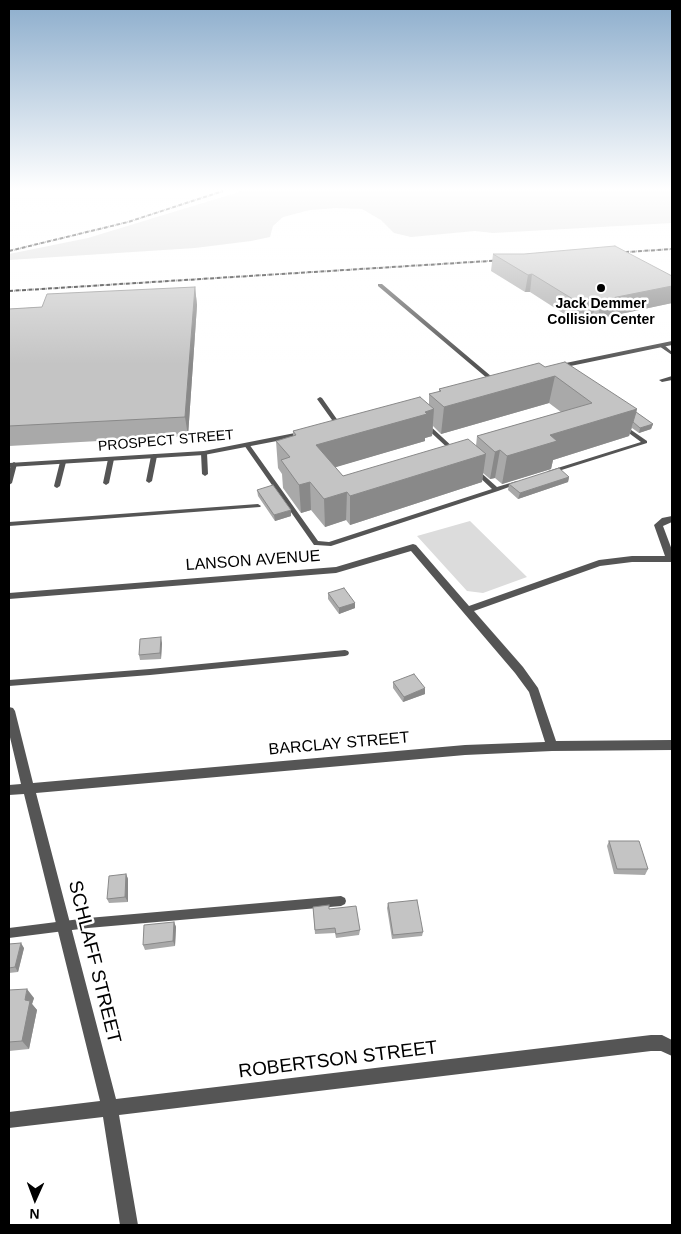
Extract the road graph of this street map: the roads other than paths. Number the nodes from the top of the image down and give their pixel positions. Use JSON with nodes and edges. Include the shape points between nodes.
{"nodes":[{"id":1,"x":380,"y":285,"type":"dead end"},
{"id":2,"x":672,"y":343,"type":"edge"},
{"id":3,"x":661,"y":345,"type":"junction"},
{"id":4,"x":672,"y":354,"type":"edge"},
{"id":5,"x":546,"y":371,"type":"edge"},
{"id":6,"x":672,"y":378,"type":"edge"},
{"id":7,"x":662,"y":380,"type":"dead end"},
{"id":8,"x":506,"y":382,"type":"edge"},
{"id":9,"x":497,"y":384,"type":"junction"},
{"id":10,"x":488,"y":386,"type":"edge"},
{"id":11,"x":320,"y":399,"type":"dead end"},
{"id":12,"x":615,"y":420,"type":"edge"},
{"id":13,"x":422,"y":422,"type":"edge"},
{"id":14,"x":350,"y":423,"type":"edge"},
{"id":15,"x":339,"y":426,"type":"junction"},
{"id":16,"x":330,"y":428,"type":"edge"},
{"id":17,"x":311,"y":432,"type":"edge"},
{"id":18,"x":247,"y":445,"type":"junction"},
{"id":19,"x":204,"y":452,"type":"junction"},
{"id":20,"x":458,"y":454,"type":"edge"},
{"id":21,"x":154,"y":456,"type":"junction"},
{"id":22,"x":111,"y":459,"type":"junction"},
{"id":23,"x":63,"y":462,"type":"junction"},
{"id":24,"x":11,"y":464,"type":"edge"},
{"id":25,"x":470,"y":466,"type":"edge"},
{"id":26,"x":205,"y":474,"type":"dead end"},
{"id":27,"x":538,"y":476,"type":"edge"},
{"id":28,"x":149,"y":481,"type":"dead end"},
{"id":29,"x":520,"y":482,"type":"edge"},
{"id":30,"x":9,"y":483,"type":"edge"},
{"id":31,"x":106,"y":483,"type":"dead end"},
{"id":32,"x":57,"y":486,"type":"dead end"},
{"id":33,"x":496,"y":490,"type":"junction"},
{"id":34,"x":258,"y":506,"type":"dead end"},
{"id":35,"x":672,"y":519,"type":"edge"},
{"id":36,"x":9,"y":524,"type":"edge"},
{"id":37,"x":672,"y":559,"type":"edge"},
{"id":38,"x":9,"y":596,"type":"edge"},
{"id":39,"x":468,"y":610,"type":"junction"},
{"id":40,"x":345,"y":654,"type":"dead end"},
{"id":41,"x":9,"y":683,"type":"edge"},
{"id":42,"x":9,"y":711,"type":"edge"},
{"id":43,"x":672,"y":745,"type":"edge"},
{"id":44,"x":552,"y":746,"type":"junction"},
{"id":45,"x":30,"y":788,"type":"junction"},
{"id":46,"x":9,"y":790,"type":"edge"},
{"id":47,"x":340,"y":900,"type":"dead end"},
{"id":48,"x":65,"y":927,"type":"junction"},
{"id":49,"x":9,"y":933,"type":"edge"},
{"id":50,"x":672,"y":1048,"type":"edge"},
{"id":51,"x":110,"y":1108,"type":"junction"},
{"id":52,"x":9,"y":1120,"type":"edge"},
{"id":53,"x":129,"y":1225,"type":"edge"}],
"edges":[{"from":1,"to":9,"type":"lane"},
{"from":2,"to":3,"type":"street"},
{"from":3,"to":4,"type":"lane"},
{"from":3,"to":5,"type":"street"},
{"from":6,"to":7,"type":"lane"},
{"from":8,"to":9,"type":"street"},
{"from":9,"to":10,"type":"street"},
{"from":11,"to":15,"type":"lane"},
{"from":12,"to":27,"type":"lane","via":[[645,442]]},
{"from":13,"to":20,"type":"lane"},
{"from":14,"to":15,"type":"street"},
{"from":15,"to":16,"type":"street"},
{"from":17,"to":18,"type":"street","name":"PROSPECT STREET"},
{"from":18,"to":19,"type":"street","name":"PROSPECT STREET"},
{"from":18,"to":33,"type":"lane","via":[[316,543],[328,544]]},
{"from":19,"to":21,"type":"street","name":"PROSPECT STREET"},
{"from":19,"to":26,"type":"lane"},
{"from":21,"to":22,"type":"street","name":"PROSPECT STREET"},
{"from":21,"to":28,"type":"lane"},
{"from":22,"to":23,"type":"street","name":"PROSPECT STREET"},
{"from":22,"to":31,"type":"lane"},
{"from":23,"to":24,"type":"street","name":"PROSPECT STREET"},
{"from":23,"to":32,"type":"lane"},
{"from":24,"to":30,"type":"lane"},
{"from":25,"to":33,"type":"lane"},
{"from":29,"to":33,"type":"lane"},
{"from":34,"to":36,"type":"lane"},
{"from":35,"to":37,"type":"street","via":[[658,525]]},
{"from":37,"to":39,"type":"street","via":[[599,563]]},
{"from":38,"to":39,"type":"street","name":"LANSON AVENUE","via":[[336,570],[413,547]]},
{"from":39,"to":44,"type":"street","name":"LANSON AVENUE","via":[[534,691]]},
{"from":40,"to":41,"type":"lane"},
{"from":42,"to":45,"type":"street","name":"SCHLAFF STREET"},
{"from":43,"to":44,"type":"street","name":"BARCLAY STREET"},
{"from":44,"to":45,"type":"street","name":"BARCLAY STREET","via":[[465,750]]},
{"from":45,"to":46,"type":"street","name":"BARCLAY STREET"},
{"from":45,"to":48,"type":"street","name":"SCHLAFF STREET"},
{"from":47,"to":48,"type":"lane"},
{"from":48,"to":49,"type":"lane"},
{"from":48,"to":51,"type":"street","name":"SCHLAFF STREET"},
{"from":50,"to":51,"type":"street","name":"ROBERTSON STREET","via":[[651,1043]]},
{"from":51,"to":52,"type":"street","name":"ROBERTSON STREET"},
{"from":51,"to":53,"type":"street","name":"SCHLAFF STREET"}]}
